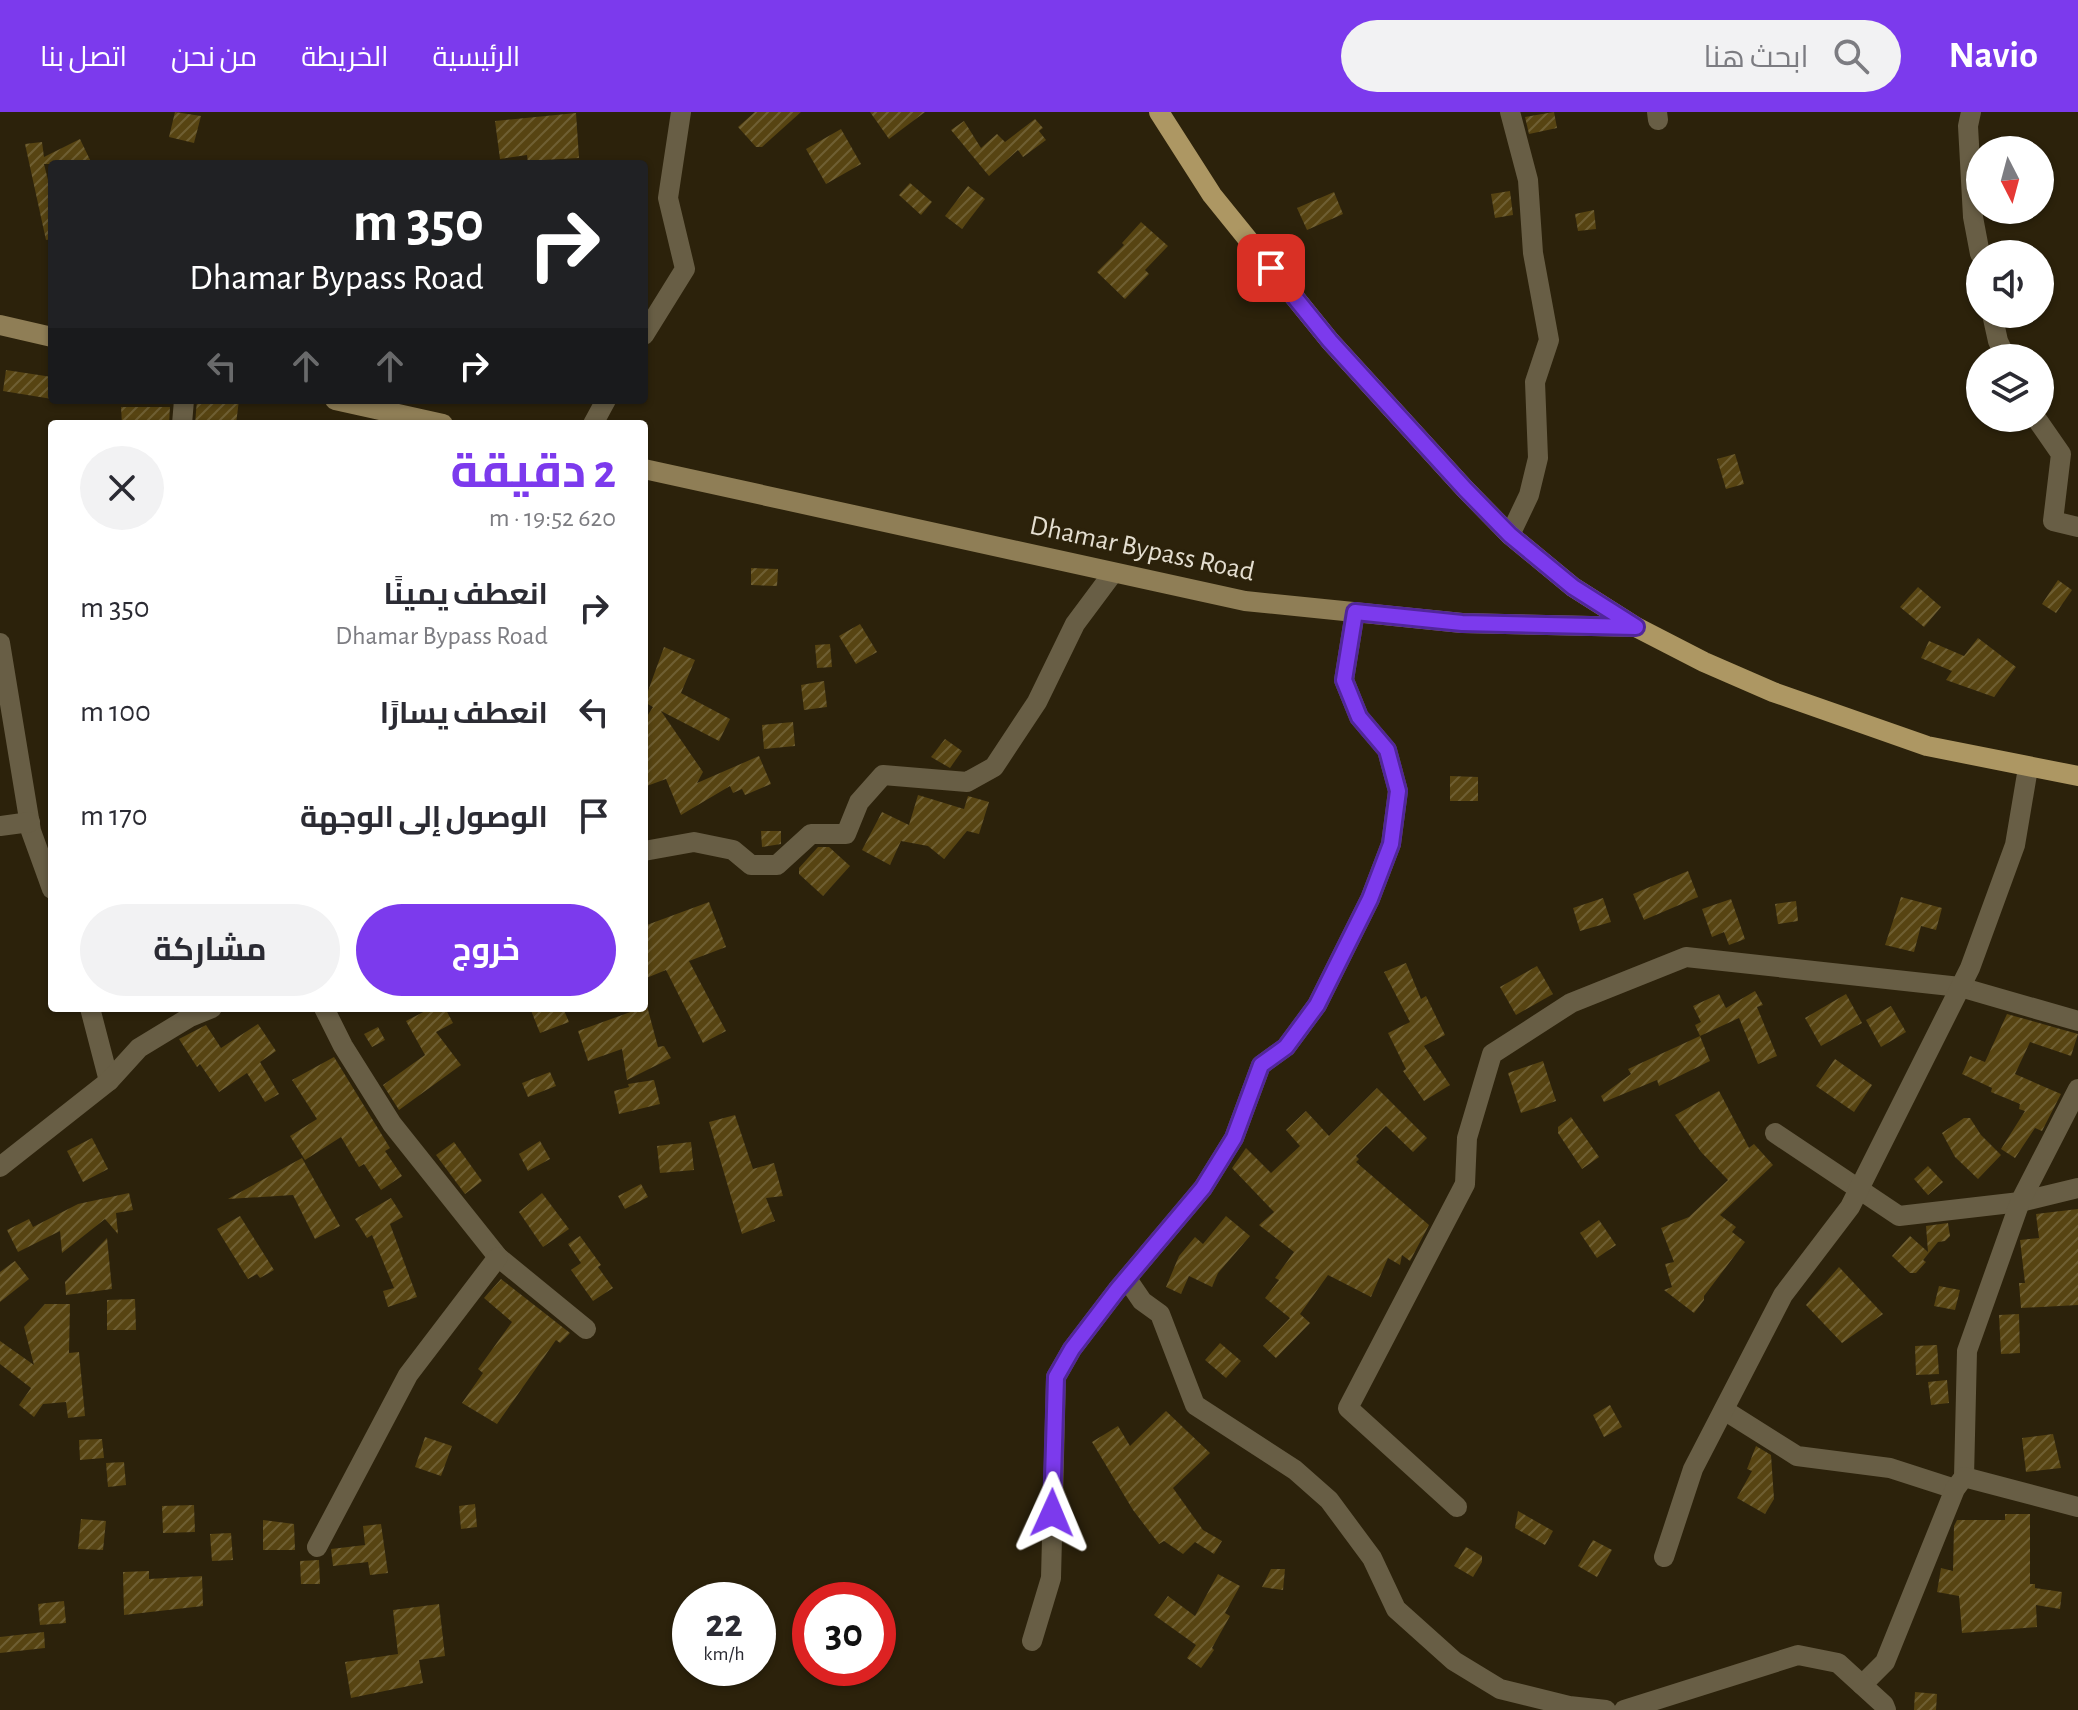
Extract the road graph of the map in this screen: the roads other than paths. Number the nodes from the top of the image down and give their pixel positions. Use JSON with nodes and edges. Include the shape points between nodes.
{"nodes":[{"id":1,"x":681,"y":112,"type":"edge"},
{"id":2,"x":1159,"y":112,"type":"edge"},
{"id":3,"x":1510,"y":112,"type":"edge"},
{"id":4,"x":1971,"y":112,"type":"edge"},
{"id":5,"x":1977,"y":240,"type":"edge"},
{"id":6,"x":0,"y":325,"type":"edge"},
{"id":7,"x":648,"y":329,"type":"edge"},
{"id":8,"x":48,"y":336,"type":"edge"},
{"id":9,"x":353,"y":404,"type":"edge"},
{"id":10,"x":425,"y":420,"type":"edge"},
{"id":11,"x":2046,"y":432,"type":"edge"},
{"id":12,"x":648,"y":470,"type":"edge"},
{"id":13,"x":2078,"y":527,"type":"edge"},
{"id":14,"x":1510,"y":535,"type":"junction"},
{"id":15,"x":1113,"y":573,"type":"junction"},
{"id":16,"x":1355,"y":612,"type":"junction"},
{"id":17,"x":1636,"y":627,"type":"junction"},
{"id":18,"x":0,"y":643,"type":"edge"},
{"id":19,"x":2028,"y":768,"type":"junction"},
{"id":20,"x":2078,"y":776,"type":"edge"},
{"id":21,"x":30,"y":822,"type":"junction"},
{"id":22,"x":0,"y":826,"type":"edge"},
{"id":23,"x":648,"y":850,"type":"edge"},
{"id":24,"x":48,"y":877,"type":"edge"},
{"id":25,"x":1960,"y":987,"type":"junction"},
{"id":26,"x":91,"y":1012,"type":"edge"},
{"id":27,"x":202,"y":1012,"type":"edge"},
{"id":28,"x":326,"y":1012,"type":"edge"},
{"id":29,"x":2078,"y":1021,"type":"edge"},
{"id":30,"x":109,"y":1081,"type":"junction"},
{"id":31,"x":2078,"y":1089,"type":"edge"},
{"id":32,"x":1775,"y":1133,"type":"dead end"},
{"id":33,"x":0,"y":1167,"type":"edge"},
{"id":34,"x":2078,"y":1188,"type":"edge"},
{"id":35,"x":1859,"y":1189,"type":"junction"},
{"id":36,"x":2020,"y":1202,"type":"junction"},
{"id":37,"x":498,"y":1257,"type":"junction"},
{"id":38,"x":1127,"y":1279,"type":"junction"},
{"id":39,"x":586,"y":1329,"type":"dead end"},
{"id":40,"x":1724,"y":1410,"type":"junction"},
{"id":41,"x":1960,"y":1483,"type":"junction"},
{"id":42,"x":1457,"y":1507,"type":"dead end"},
{"id":43,"x":2078,"y":1507,"type":"edge"},
{"id":44,"x":317,"y":1547,"type":"dead end"},
{"id":45,"x":1664,"y":1557,"type":"dead end"},
{"id":46,"x":1032,"y":1641,"type":"dead end"},
{"id":47,"x":1862,"y":1685,"type":"junction"},
{"id":48,"x":1606,"y":1710,"type":"edge"},
{"id":49,"x":1624,"y":1710,"type":"edge"},
{"id":50,"x":1886,"y":1710,"type":"edge"}],
"edges":[{"from":1,"to":7,"type":"street","via":[[668,198],[685,269]]},
{"from":2,"to":14,"type":"main road","via":[[1212,195],[1330,341]]},
{"from":3,"to":14,"type":"street","via":[[1528,180],[1533,253],[1549,340],[1535,382],[1538,458],[1529,495]]},
{"from":4,"to":5,"type":"street"},
{"from":6,"to":8,"type":"main road"},
{"from":9,"to":10,"type":"main road"},
{"from":11,"to":13,"type":"street","via":[[2061,454],[2053,521]]},
{"from":12,"to":15,"type":"main road","name":"Dhamar Bypass Road"},
{"from":14,"to":17,"type":"main road","via":[[1573,587]]},
{"from":15,"to":16,"type":"main road","name":"Dhamar Bypass Road","via":[[1245,601]]},
{"from":15,"to":23,"type":"street","via":[[1075,624],[1037,702],[994,767],[967,782],[883,775],[859,802],[846,834],[811,834],[777,865],[751,865],[733,850],[694,842]]},
{"from":16,"to":17,"type":"main road","name":"Dhamar Bypass Road","via":[[1462,623]]},
{"from":16,"to":38,"type":"street","via":[[1344,680],[1359,717],[1387,750],[1398,791],[1391,844],[1317,1005],[1286,1047],[1261,1065],[1234,1138],[1211,1175]]},
{"from":17,"to":19,"type":"main road","via":[[1704,662],[1848,720],[1927,746]]},
{"from":18,"to":21,"type":"street"},
{"from":19,"to":20,"type":"main road"},
{"from":19,"to":25,"type":"street","via":[[2015,845]]},
{"from":21,"to":22,"type":"street"},
{"from":21,"to":24,"type":"street"},
{"from":25,"to":29,"type":"street"},
{"from":25,"to":35,"type":"street"},
{"from":25,"to":42,"type":"street","via":[[1686,957],[1571,1003],[1492,1054],[1467,1138],[1465,1184],[1348,1408]]},
{"from":26,"to":30,"type":"street"},
{"from":27,"to":30,"type":"street","via":[[139,1048]]},
{"from":28,"to":37,"type":"street","via":[[392,1124]]},
{"from":30,"to":33,"type":"street"},
{"from":31,"to":36,"type":"street"},
{"from":32,"to":35,"type":"street"},
{"from":34,"to":36,"type":"street"},
{"from":35,"to":36,"type":"street","via":[[1899,1216]]},
{"from":35,"to":40,"type":"street","via":[[1783,1295]]},
{"from":36,"to":41,"type":"street","via":[[1967,1351]]},
{"from":37,"to":39,"type":"street"},
{"from":37,"to":44,"type":"street","via":[[408,1375]]},
{"from":38,"to":46,"type":"street","via":[[1056,1377],[1051,1578]]},
{"from":38,"to":48,"type":"street","via":[[1142,1301],[1160,1314],[1195,1405],[1295,1470],[1329,1500],[1372,1558],[1396,1609],[1454,1661],[1500,1689]]},
{"from":40,"to":41,"type":"street","via":[[1797,1456]]},
{"from":40,"to":45,"type":"street","via":[[1693,1469]]},
{"from":41,"to":43,"type":"street"},
{"from":41,"to":47,"type":"street","via":[[1885,1662]]},
{"from":47,"to":49,"type":"street","via":[[1838,1663],[1798,1655]]},
{"from":47,"to":50,"type":"street"}]}
